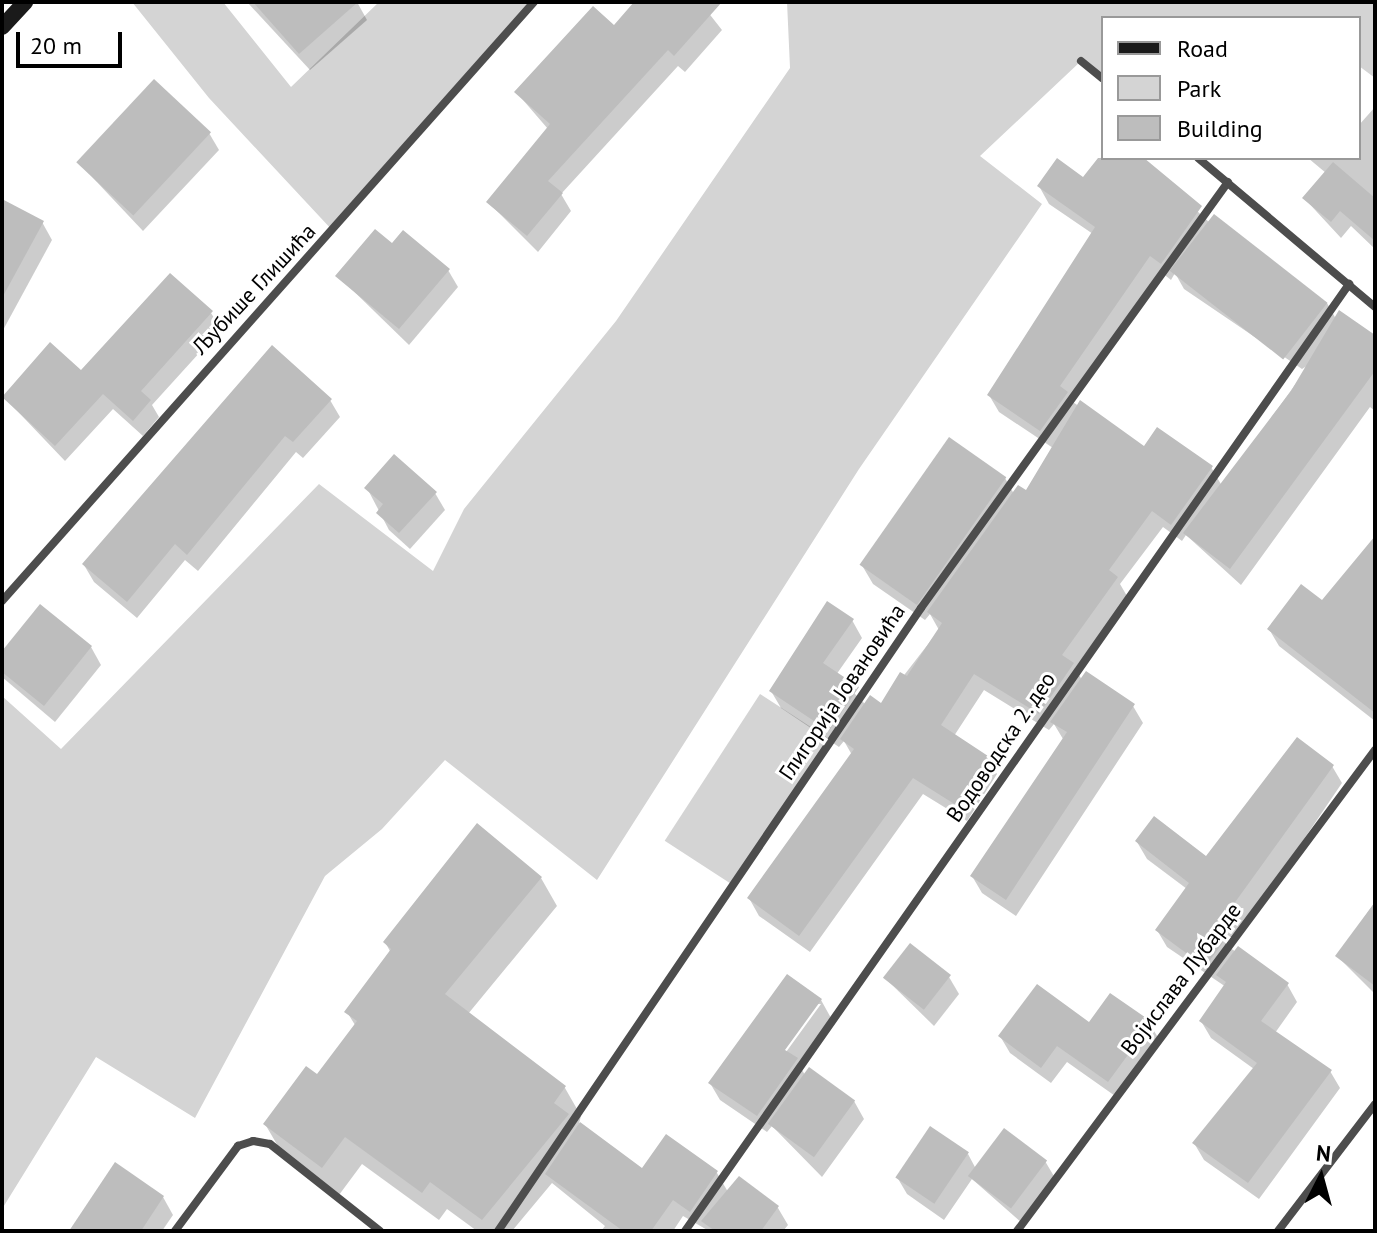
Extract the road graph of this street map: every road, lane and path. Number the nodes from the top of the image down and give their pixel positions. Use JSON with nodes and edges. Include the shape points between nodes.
{"nodes":[{"id":1,"x":25,"y":2,"type":"edge"},
{"id":2,"x":534,"y":2,"type":"edge"},
{"id":3,"x":2,"y":27,"type":"edge"},
{"id":4,"x":1081,"y":61,"type":"dead end"},
{"id":5,"x":1101,"y":77,"type":"edge"},
{"id":6,"x":1200,"y":160,"type":"edge"},
{"id":7,"x":1228,"y":182,"type":"junction"},
{"id":8,"x":1349,"y":284,"type":"junction"},
{"id":9,"x":1375,"y":306,"type":"edge"},
{"id":10,"x":2,"y":601,"type":"edge"},
{"id":11,"x":1375,"y":750,"type":"edge"},
{"id":12,"x":1375,"y":1104,"type":"edge"},
{"id":13,"x":175,"y":1231,"type":"edge"},
{"id":14,"x":380,"y":1231,"type":"edge"},
{"id":15,"x":498,"y":1231,"type":"edge"},
{"id":16,"x":685,"y":1231,"type":"edge"},
{"id":17,"x":1017,"y":1231,"type":"edge"},
{"id":18,"x":1278,"y":1231,"type":"edge"}],
"edges":[{"from":1,"to":3,"type":"main road"},
{"from":2,"to":10,"type":"street","name":"Љубише Глишића"},
{"from":4,"to":5,"type":"street"},
{"from":6,"to":7,"type":"street"},
{"from":7,"to":8,"type":"street"},
{"from":7,"to":15,"type":"street","name":"Глигорија Јовановића","via":[[913,620]]},
{"from":8,"to":9,"type":"street"},
{"from":8,"to":16,"type":"street","name":"Водоводска 2. део"},
{"from":11,"to":17,"type":"street","name":"Војислава Лубарде"},
{"from":12,"to":18,"type":"street"},
{"from":13,"to":14,"type":"street","via":[[238,1146],[253,1141],[270,1144]]}]}
